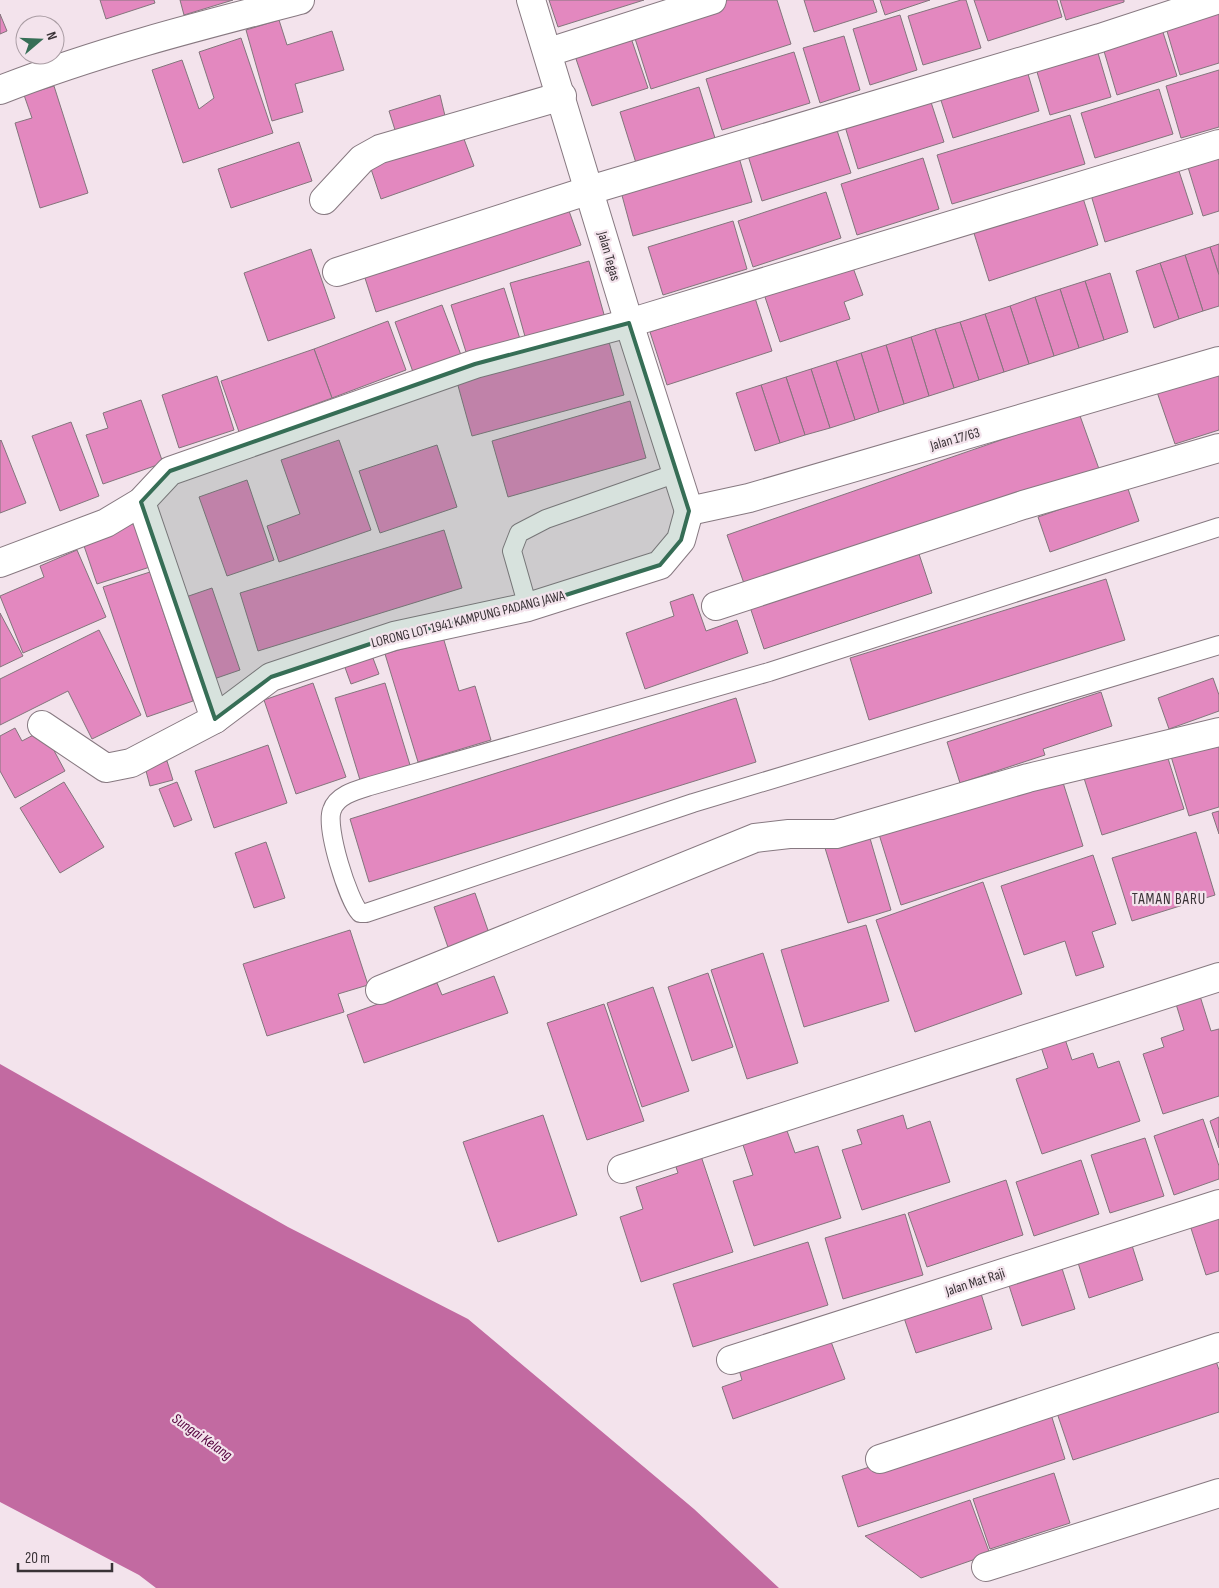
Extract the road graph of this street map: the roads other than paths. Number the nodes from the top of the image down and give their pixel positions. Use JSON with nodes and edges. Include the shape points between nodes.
{"nodes":[{"id":1,"x":300,"y":0,"type":"edge"},
{"id":2,"x":532,"y":0,"type":"edge"},
{"id":3,"x":712,"y":0,"type":"edge"},
{"id":4,"x":1216,"y":0,"type":"edge"},
{"id":5,"x":548,"y":52,"type":"junction"},
{"id":6,"x":0,"y":90,"type":"edge"},
{"id":7,"x":562,"y":96,"type":"junction"},
{"id":8,"x":1219,"y":144,"type":"edge"},
{"id":9,"x":590,"y":190,"type":"junction"},
{"id":10,"x":324,"y":200,"type":"dead end"},
{"id":11,"x":337,"y":272,"type":"dead end"},
{"id":12,"x":629,"y":323,"type":"junction"},
{"id":13,"x":1219,"y":361,"type":"edge"},
{"id":14,"x":1219,"y":448,"type":"edge"},
{"id":15,"x":677,"y":473,"type":"junction"},
{"id":16,"x":141,"y":502,"type":"junction"},
{"id":17,"x":689,"y":511,"type":"junction"},
{"id":18,"x":1219,"y":527,"type":"edge"},
{"id":19,"x":0,"y":563,"type":"edge"},
{"id":20,"x":716,"y":606,"type":"dead end"},
{"id":21,"x":528,"y":607,"type":"junction"},
{"id":22,"x":1219,"y":645,"type":"edge"},
{"id":23,"x":215,"y":719,"type":"junction"},
{"id":24,"x":42,"y":725,"type":"dead end"},
{"id":25,"x":1219,"y":732,"type":"edge"},
{"id":26,"x":1219,"y":977,"type":"edge"},
{"id":27,"x":380,"y":990,"type":"dead end"},
{"id":28,"x":622,"y":1169,"type":"dead end"},
{"id":29,"x":1219,"y":1204,"type":"edge"},
{"id":30,"x":1219,"y":1347,"type":"edge"},
{"id":31,"x":731,"y":1360,"type":"dead end"},
{"id":32,"x":880,"y":1459,"type":"dead end"},
{"id":33,"x":1219,"y":1494,"type":"edge"},
{"id":34,"x":986,"y":1567,"type":"dead end"}],
"edges":[{"from":1,"to":6,"type":"street","via":[[45,72]]},
{"from":2,"to":5,"type":"street","name":"Jalan Tegas"},
{"from":3,"to":5,"type":"street"},
{"from":4,"to":9,"type":"street","via":[[1100,38]]},
{"from":5,"to":7,"type":"street","name":"Jalan Tegas"},
{"from":7,"to":9,"type":"street","name":"Jalan Tegas"},
{"from":7,"to":10,"type":"street","via":[[380,149],[362,159]]},
{"from":8,"to":12,"type":"street"},
{"from":9,"to":11,"type":"street"},
{"from":9,"to":12,"type":"street","name":"Jalan Tegas"},
{"from":12,"to":15,"type":"street","name":"Jalan Tegas"},
{"from":12,"to":16,"type":"street","via":[[475,364],[170,471]]},
{"from":13,"to":17,"type":"street","name":"Jalan 17/63","via":[[767,493]]},
{"from":14,"to":20,"type":"street","via":[[1023,505]]},
{"from":15,"to":17,"type":"street","name":"Jalan Tegas"},
{"from":15,"to":21,"type":"lane","via":[[546,519],[519,533],[512,552]]},
{"from":16,"to":19,"type":"street","via":[[106,523]]},
{"from":16,"to":23,"type":"street"},
{"from":17,"to":21,"type":"street","name":"LORONG LOT 1941 KAMPUNG PADANG JAWA","via":[[681,540],[660,565]]},
{"from":18,"to":22,"type":"lane","via":[[769,672],[370,786],[339,800],[332,809],[332,841],[352,901],[360,913],[366,914],[693,803]]},
{"from":21,"to":23,"type":"street","name":"LORONG LOT 1941 KAMPUNG PADANG JAWA","via":[[394,636],[271,677]]},
{"from":23,"to":24,"type":"street","name":"LORONG LOT 1941 KAMPUNG PADANG JAWA","via":[[131,762],[106,768]]},
{"from":25,"to":27,"type":"street","via":[[1028,778],[836,834],[755,838]]},
{"from":26,"to":28,"type":"street"},
{"from":29,"to":31,"type":"street","name":"Jalan Mat Raji"},
{"from":30,"to":32,"type":"street"},
{"from":33,"to":34,"type":"street"}]}
